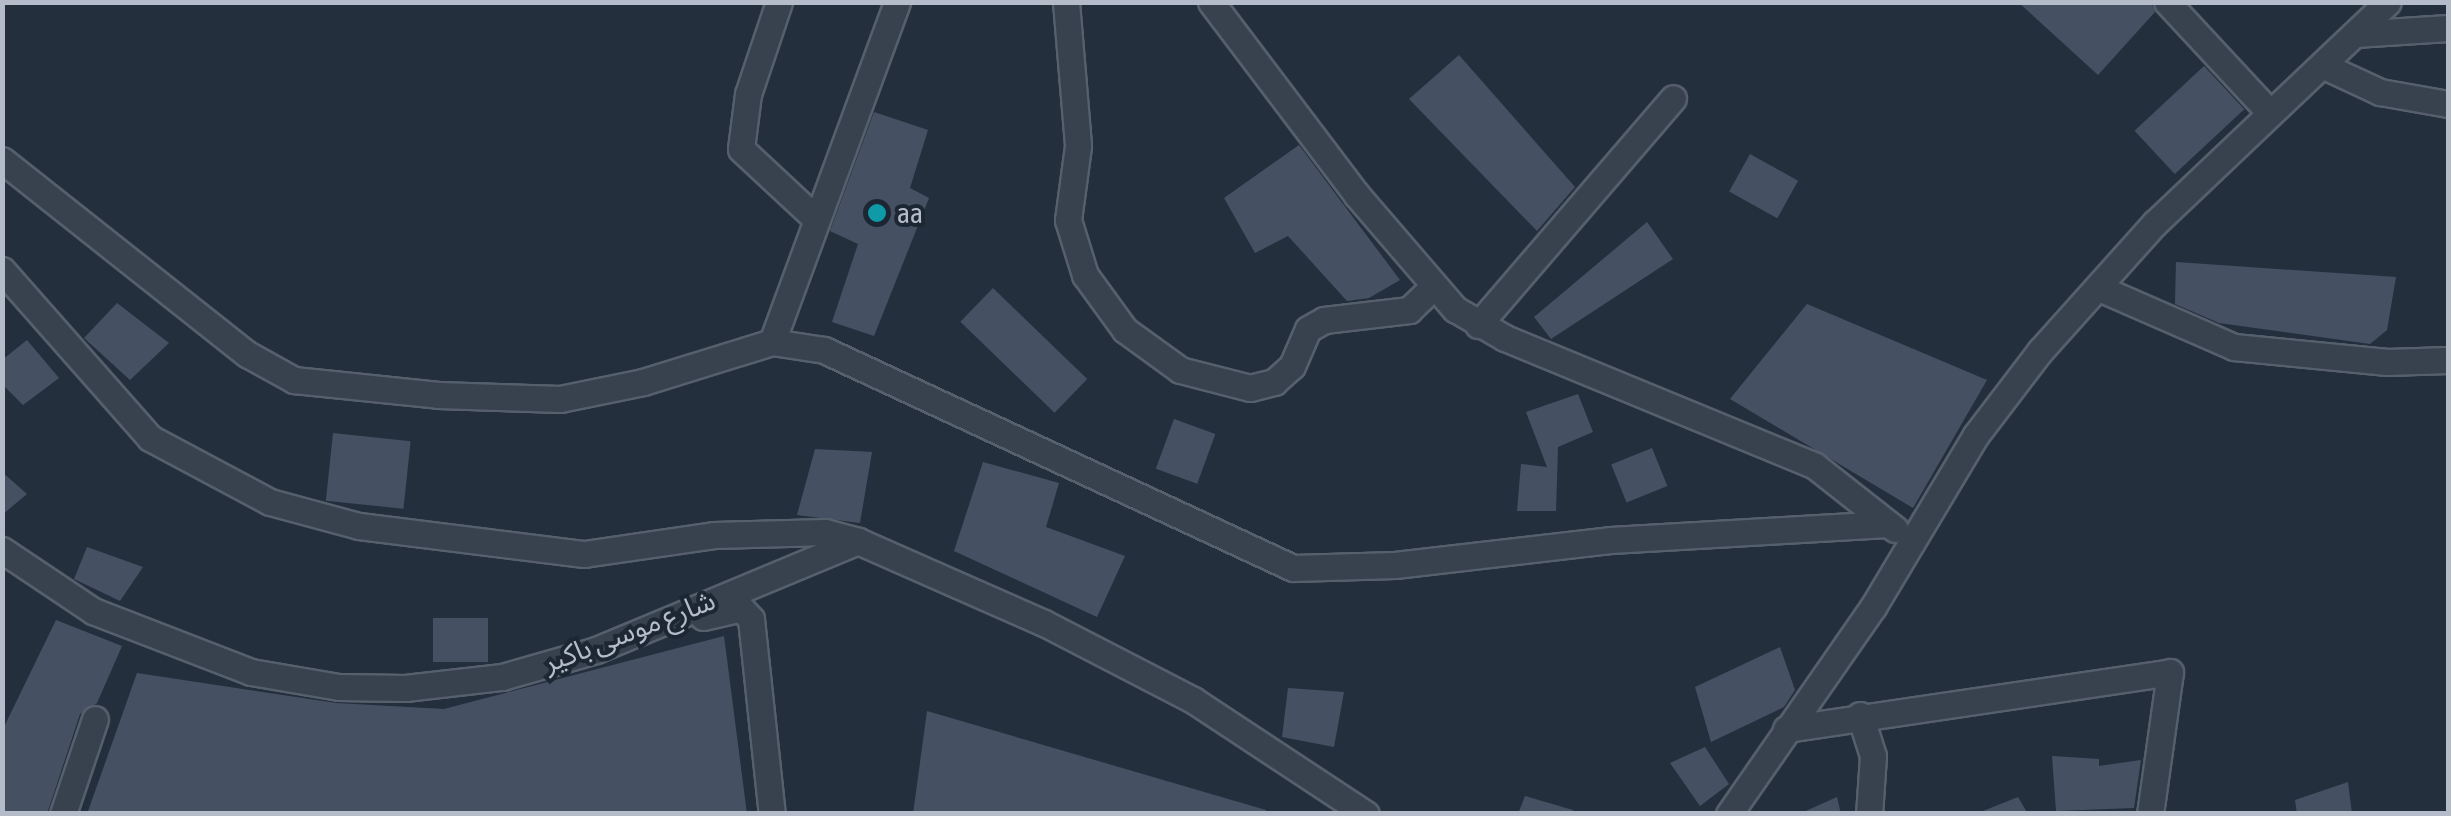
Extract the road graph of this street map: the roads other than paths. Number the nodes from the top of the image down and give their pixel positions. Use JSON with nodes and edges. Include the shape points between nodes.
{"nodes":[{"id":1,"x":779,"y":2,"type":"edge"},
{"id":2,"x":898,"y":2,"type":"edge"},
{"id":3,"x":1066,"y":2,"type":"edge"},
{"id":4,"x":1211,"y":2,"type":"edge"},
{"id":5,"x":2167,"y":2,"type":"edge"},
{"id":6,"x":2388,"y":2,"type":"edge"},
{"id":7,"x":2448,"y":28,"type":"edge"},
{"id":8,"x":2355,"y":34,"type":"junction"},
{"id":9,"x":2324,"y":66,"type":"junction"},
{"id":10,"x":1673,"y":98,"type":"dead end"},
{"id":11,"x":2448,"y":104,"type":"edge"},
{"id":12,"x":2270,"y":113,"type":"junction"},
{"id":13,"x":2,"y":160,"type":"edge"},
{"id":14,"x":814,"y":216,"type":"junction"},
{"id":15,"x":2,"y":270,"type":"edge"},
{"id":16,"x":1434,"y":286,"type":"junction"},
{"id":17,"x":2098,"y":288,"type":"junction"},
{"id":18,"x":1478,"y":325,"type":"junction"},
{"id":19,"x":772,"y":342,"type":"junction"},
{"id":20,"x":2448,"y":360,"type":"edge"},
{"id":21,"x":1884,"y":524,"type":"junction"},
{"id":22,"x":1912,"y":538,"type":"junction"},
{"id":23,"x":858,"y":541,"type":"junction"},
{"id":24,"x":2,"y":550,"type":"edge"},
{"id":25,"x":654,"y":625,"type":"junction"},
{"id":26,"x":1860,"y":715,"type":"junction"},
{"id":27,"x":96,"y":719,"type":"dead end"},
{"id":28,"x":1786,"y":729,"type":"junction"},
{"id":29,"x":1728,"y":810,"type":"edge"},
{"id":30,"x":63,"y":814,"type":"edge"},
{"id":31,"x":772,"y":814,"type":"edge"},
{"id":32,"x":1366,"y":814,"type":"edge"},
{"id":33,"x":1869,"y":814,"type":"edge"},
{"id":34,"x":2150,"y":814,"type":"edge"}],
"edges":[{"from":1,"to":14,"type":"street","via":[[748,94],[740,149]]},
{"from":2,"to":14,"type":"street","via":[[865,103]]},
{"from":3,"to":16,"type":"street","via":[[1078,146],[1068,220],[1074,250],[1102,300],[1139,340],[1180,370],[1250,388],[1274,382],[1292,366],[1308,329],[1324,320],[1409,310]]},
{"from":4,"to":16,"type":"street","via":[[1294,117]]},
{"from":5,"to":12,"type":"street"},
{"from":6,"to":8,"type":"street"},
{"from":7,"to":8,"type":"street"},
{"from":8,"to":9,"type":"street"},
{"from":9,"to":11,"type":"street","via":[[2380,92]]},
{"from":9,"to":12,"type":"street"},
{"from":10,"to":18,"type":"street"},
{"from":12,"to":17,"type":"street"},
{"from":13,"to":19,"type":"street","via":[[246,354],[294,380],[438,396],[560,398],[643,382]]},
{"from":14,"to":19,"type":"street"},
{"from":15,"to":23,"type":"street","via":[[150,438],[234,487],[316,518],[584,554],[714,535],[825,532]]},
{"from":16,"to":18,"type":"street"},
{"from":17,"to":20,"type":"street","via":[[2234,347],[2387,362]]},
{"from":17,"to":22,"type":"street","via":[[2002,399]]},
{"from":18,"to":21,"type":"street","via":[[1815,466]]},
{"from":19,"to":21,"type":"street","via":[[824,350],[1293,568]]},
{"from":21,"to":22,"type":"street"},
{"from":22,"to":28,"type":"street"},
{"from":23,"to":25,"type":"street","name":"شارع موسى باكير"},
{"from":23,"to":32,"type":"street","via":[[994,599],[1193,700]]},
{"from":24,"to":25,"type":"street","name":"شارع موسى باكير","via":[[93,612],[251,672],[339,688],[502,677]]},
{"from":25,"to":31,"type":"street","via":[[742,608],[751,619]]},
{"from":26,"to":28,"type":"street"},
{"from":26,"to":33,"type":"street","via":[[1873,756]]},
{"from":26,"to":34,"type":"street","via":[[2170,672]]},
{"from":27,"to":30,"type":"street"},
{"from":28,"to":29,"type":"street"}]}
